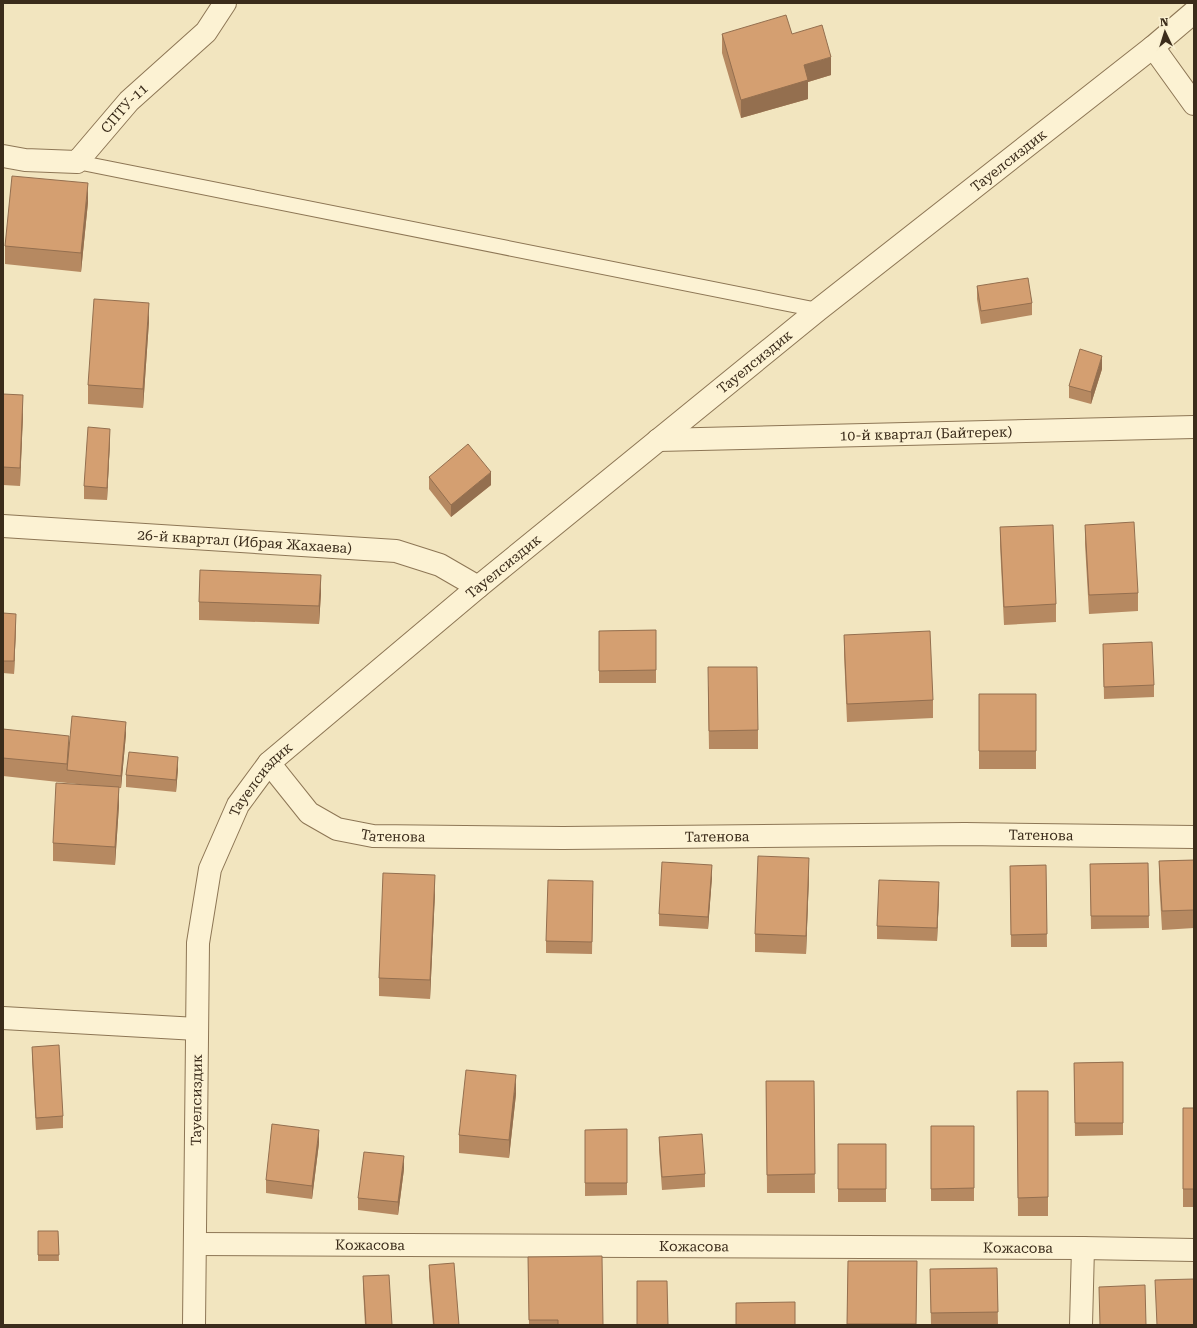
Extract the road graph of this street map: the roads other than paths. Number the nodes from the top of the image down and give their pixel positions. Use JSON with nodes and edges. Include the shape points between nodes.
{"nodes":[{"id":1,"x":224,"y":3,"type":"edge"},
{"id":2,"x":1194,"y":12,"type":"edge"},
{"id":3,"x":1153,"y":47,"type":"junction"},
{"id":4,"x":1194,"y":104,"type":"edge"},
{"id":5,"x":3,"y":156,"type":"edge"},
{"id":6,"x":77,"y":162,"type":"junction"},
{"id":7,"x":818,"y":310,"type":"junction"},
{"id":8,"x":1194,"y":427,"type":"edge"},
{"id":9,"x":658,"y":440,"type":"junction"},
{"id":10,"x":3,"y":526,"type":"edge"},
{"id":11,"x":478,"y":587,"type":"junction"},
{"id":12,"x":269,"y":763,"type":"junction"},
{"id":13,"x":1194,"y":836,"type":"edge"},
{"id":14,"x":3,"y":1018,"type":"edge"},
{"id":15,"x":197,"y":1029,"type":"junction"},
{"id":16,"x":195,"y":1244,"type":"junction"},
{"id":17,"x":1083,"y":1248,"type":"junction"},
{"id":18,"x":1194,"y":1250,"type":"edge"},
{"id":19,"x":194,"y":1325,"type":"edge"},
{"id":20,"x":1081,"y":1325,"type":"edge"}],
"edges":[{"from":1,"to":6,"type":"street","name":"СПТУ-11","via":[[206,32],[129,101]]},
{"from":2,"to":3,"type":"street","name":"Тауелсиздик"},
{"from":3,"to":4,"type":"street"},
{"from":3,"to":7,"type":"street","name":"Тауелсиздик"},
{"from":5,"to":6,"type":"street","via":[[25,160]]},
{"from":6,"to":7,"type":"lane"},
{"from":7,"to":9,"type":"street","name":"Тауелсиздик"},
{"from":8,"to":9,"type":"street","name":"10-й квартал (Байтерек)"},
{"from":9,"to":11,"type":"street","name":"Тауелсиздик"},
{"from":10,"to":11,"type":"street","name":"26-й квартал (Ибрая Жахаева)","via":[[396,551],[440,565]]},
{"from":11,"to":12,"type":"street","name":"Тауелсиздик"},
{"from":12,"to":13,"type":"street","name":"Татенова","via":[[309,813],[337,829],[373,836]]},
{"from":12,"to":15,"type":"street","name":"Тауелсиздик","via":[[238,805],[210,869],[198,943]]},
{"from":14,"to":15,"type":"street"},
{"from":15,"to":16,"type":"street","name":"Тауелсиздик"},
{"from":16,"to":17,"type":"street","name":"Кожасова"},
{"from":16,"to":19,"type":"street","name":"Тауелсиздик"},
{"from":17,"to":18,"type":"street","name":"Кожасова"},
{"from":17,"to":20,"type":"street"}]}
